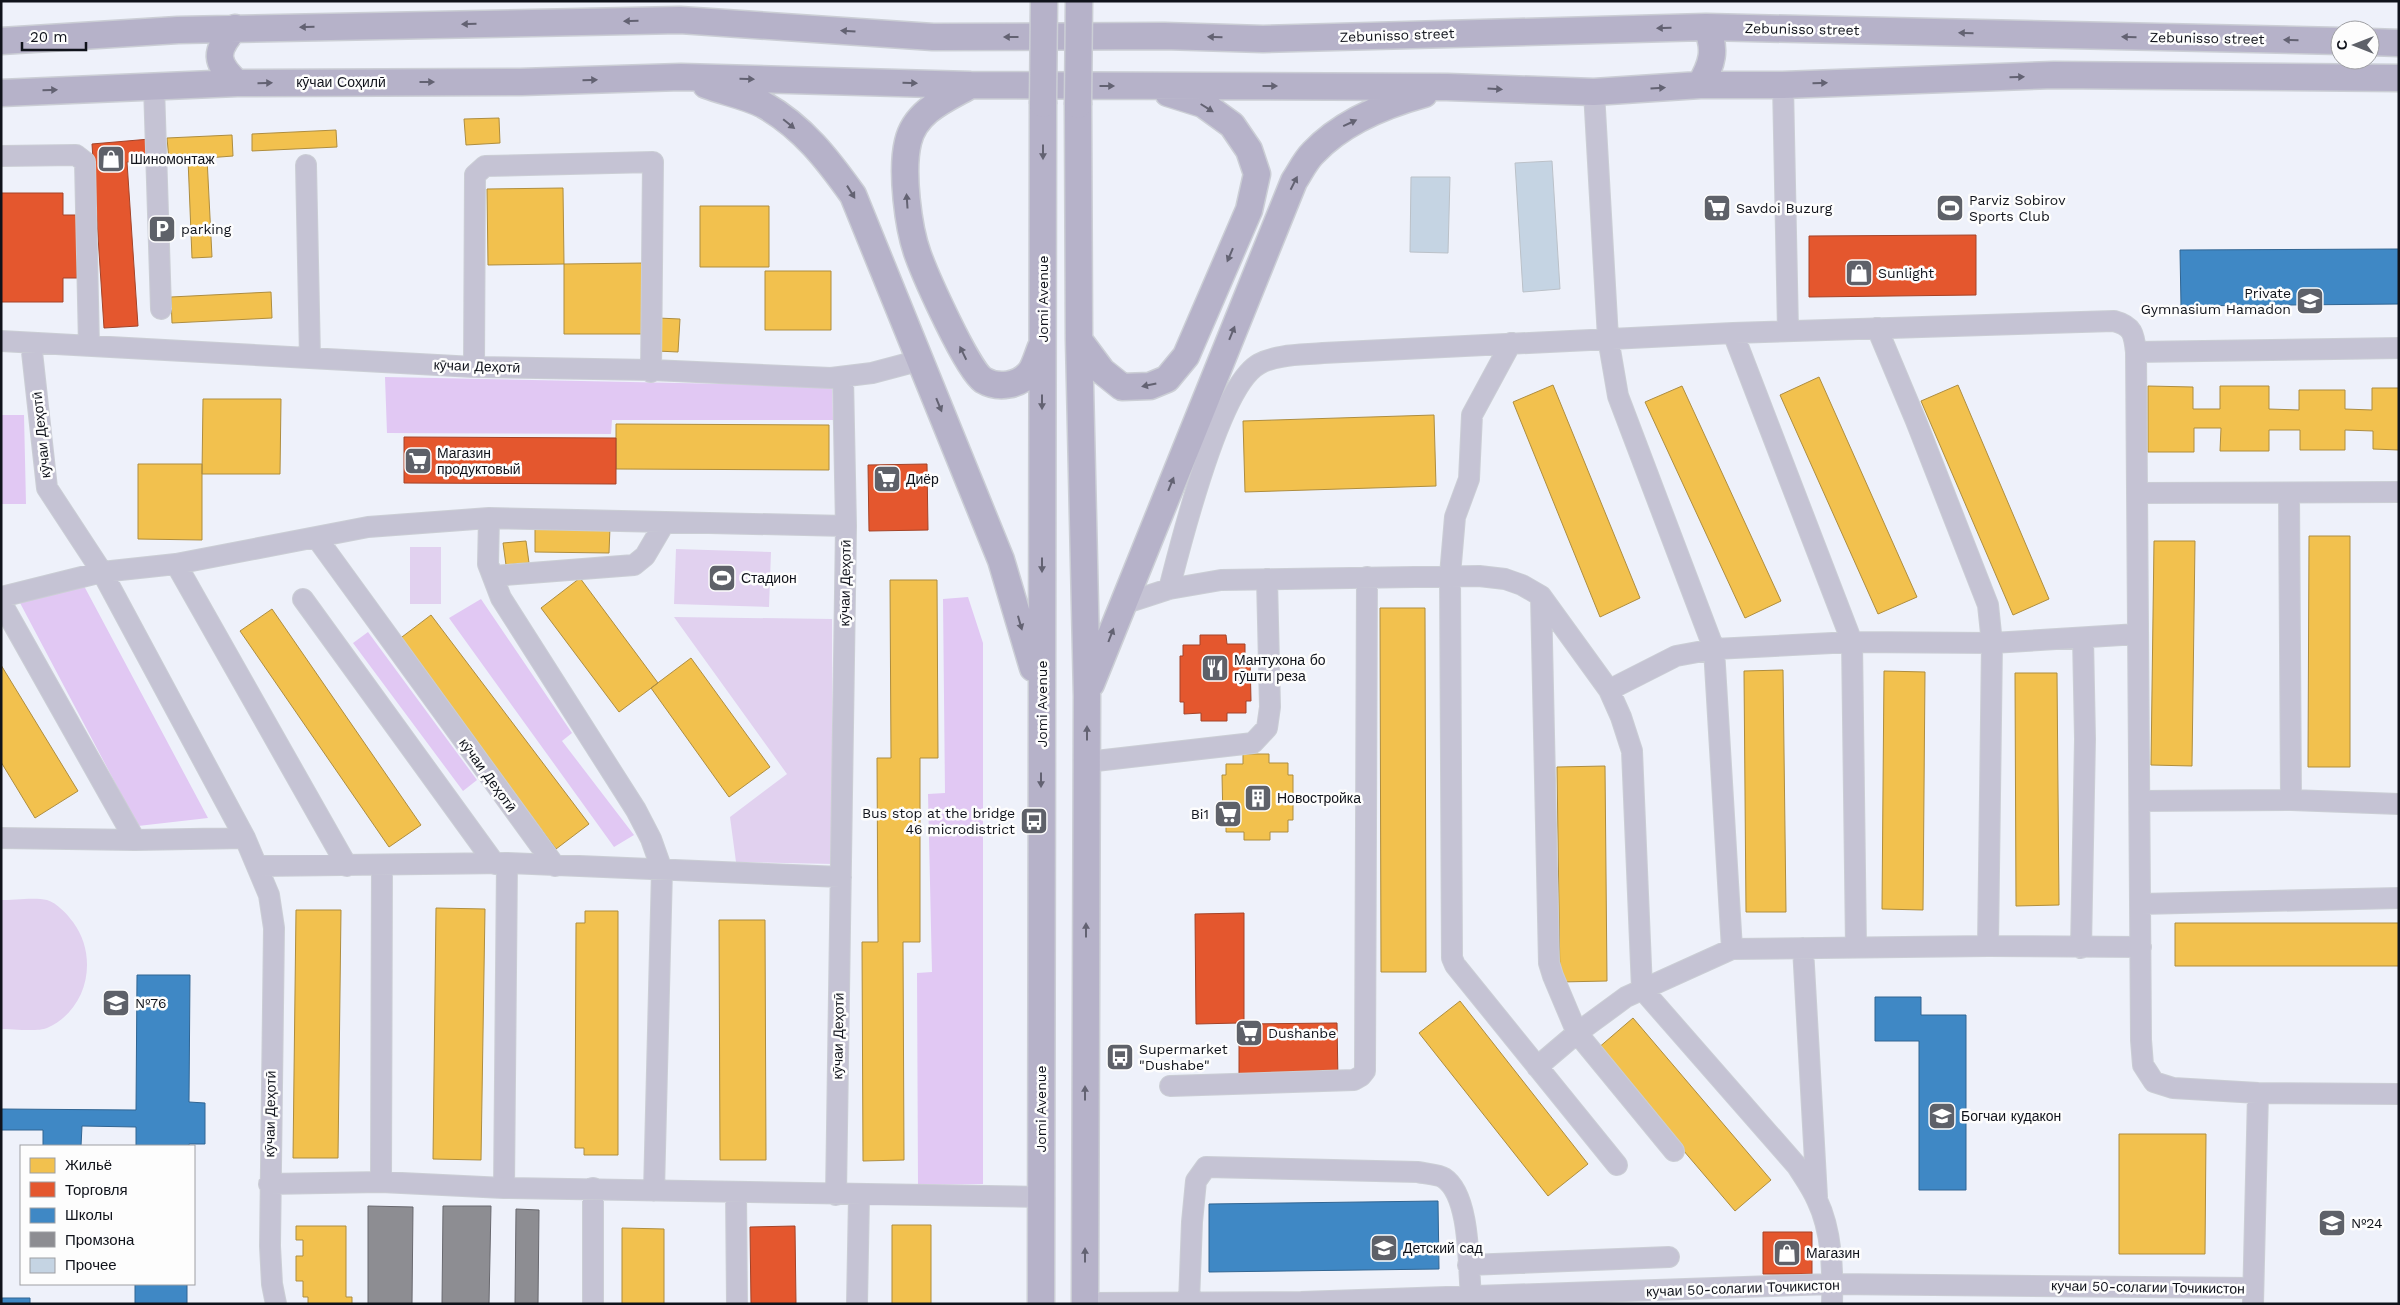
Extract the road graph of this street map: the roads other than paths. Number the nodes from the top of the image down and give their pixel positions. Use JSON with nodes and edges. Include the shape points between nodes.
{"nodes":[{"id":1,"x":1044,"y":1,"type":"edge"},
{"id":2,"x":1079,"y":1,"type":"edge"},
{"id":3,"x":1706,"y":27,"type":"junction"},
{"id":4,"x":235,"y":28,"type":"junction"},
{"id":5,"x":1,"y":41,"type":"edge"},
{"id":6,"x":2330,"y":42,"type":"edge"},
{"id":7,"x":2380,"y":42,"type":"edge"},
{"id":8,"x":2399,"y":43,"type":"edge"},
{"id":9,"x":681,"y":77,"type":"junction"},
{"id":10,"x":2399,"y":78,"type":"edge"},
{"id":11,"x":238,"y":83,"type":"junction"},
{"id":12,"x":971,"y":85,"type":"junction"},
{"id":13,"x":1700,"y":85,"type":"junction"},
{"id":14,"x":1783,"y":85,"type":"junction"},
{"id":15,"x":154,"y":86,"type":"junction"},
{"id":16,"x":1145,"y":86,"type":"junction"},
{"id":17,"x":1447,"y":87,"type":"junction"},
{"id":18,"x":1594,"y":92,"type":"junction"},
{"id":19,"x":1,"y":93,"type":"edge"},
{"id":20,"x":1,"y":156,"type":"edge"},
{"id":21,"x":306,"y":165,"type":"dead end"},
{"id":22,"x":161,"y":309,"type":"dead end"},
{"id":23,"x":1877,"y":328,"type":"junction"},
{"id":24,"x":1788,"y":331,"type":"junction"},
{"id":25,"x":1734,"y":332,"type":"junction"},
{"id":26,"x":1608,"y":338,"type":"junction"},
{"id":27,"x":1078,"y":340,"type":"junction"},
{"id":28,"x":1,"y":341,"type":"edge"},
{"id":29,"x":1043,"y":342,"type":"junction"},
{"id":30,"x":31,"y":343,"type":"junction"},
{"id":31,"x":1511,"y":343,"type":"junction"},
{"id":32,"x":89,"y":346,"type":"junction"},
{"id":33,"x":2399,"y":348,"type":"edge"},
{"id":34,"x":2136,"y":352,"type":"junction"},
{"id":35,"x":310,"y":358,"type":"junction"},
{"id":36,"x":921,"y":360,"type":"junction"},
{"id":37,"x":474,"y":367,"type":"junction"},
{"id":38,"x":651,"y":372,"type":"dead end"},
{"id":39,"x":843,"y":376,"type":"junction"},
{"id":40,"x":2399,"y":492,"type":"edge"},
{"id":41,"x":2138,"y":493,"type":"junction"},
{"id":42,"x":2290,"y":493,"type":"junction"},
{"id":43,"x":490,"y":518,"type":"junction"},
{"id":44,"x":665,"y":522,"type":"junction"},
{"id":45,"x":846,"y":526,"type":"junction"},
{"id":46,"x":316,"y":537,"type":"junction"},
{"id":47,"x":176,"y":564,"type":"junction"},
{"id":48,"x":102,"y":572,"type":"junction"},
{"id":49,"x":1450,"y":575,"type":"junction"},
{"id":50,"x":493,"y":576,"type":"junction"},
{"id":51,"x":1367,"y":577,"type":"junction"},
{"id":52,"x":1267,"y":579,"type":"junction"},
{"id":53,"x":1169,"y":589,"type":"junction"},
{"id":54,"x":1541,"y":596,"type":"junction"},
{"id":55,"x":1,"y":597,"type":"edge"},
{"id":56,"x":303,"y":599,"type":"dead end"},
{"id":57,"x":1,"y":602,"type":"edge"},
{"id":58,"x":1123,"y":604,"type":"junction"},
{"id":59,"x":2138,"y":634,"type":"junction"},
{"id":60,"x":2082,"y":638,"type":"junction"},
{"id":61,"x":1852,"y":642,"type":"junction"},
{"id":62,"x":1992,"y":643,"type":"junction"},
{"id":63,"x":1714,"y":648,"type":"junction"},
{"id":64,"x":1609,"y":690,"type":"junction"},
{"id":65,"x":1087,"y":696,"type":"junction"},
{"id":66,"x":1042,"y":697,"type":"junction"},
{"id":67,"x":1087,"y":762,"type":"junction"},
{"id":68,"x":2290,"y":800,"type":"junction"},
{"id":69,"x":2140,"y":801,"type":"junction"},
{"id":70,"x":2399,"y":804,"type":"edge"},
{"id":71,"x":1,"y":838,"type":"edge"},
{"id":72,"x":245,"y":838,"type":"junction"},
{"id":73,"x":135,"y":840,"type":"junction"},
{"id":74,"x":501,"y":864,"type":"junction"},
{"id":75,"x":259,"y":866,"type":"junction"},
{"id":76,"x":347,"y":866,"type":"junction"},
{"id":77,"x":382,"y":866,"type":"junction"},
{"id":78,"x":555,"y":866,"type":"junction"},
{"id":79,"x":662,"y":870,"type":"junction"},
{"id":80,"x":841,"y":877,"type":"junction"},
{"id":81,"x":2399,"y":898,"type":"edge"},
{"id":82,"x":2141,"y":904,"type":"junction"},
{"id":83,"x":1988,"y":946,"type":"junction"},
{"id":84,"x":1856,"y":947,"type":"junction"},
{"id":85,"x":2141,"y":947,"type":"junction"},
{"id":86,"x":1804,"y":948,"type":"junction"},
{"id":87,"x":2081,"y":948,"type":"junction"},
{"id":88,"x":1732,"y":949,"type":"junction"},
{"id":89,"x":1642,"y":989,"type":"junction"},
{"id":90,"x":1577,"y":1032,"type":"junction"},
{"id":91,"x":1537,"y":1066,"type":"junction"},
{"id":92,"x":1170,"y":1086,"type":"dead end"},
{"id":93,"x":2258,"y":1093,"type":"junction"},
{"id":94,"x":2399,"y":1094,"type":"edge"},
{"id":95,"x":1674,"y":1151,"type":"dead end"},
{"id":96,"x":1617,"y":1165,"type":"dead end"},
{"id":97,"x":381,"y":1182,"type":"junction"},
{"id":98,"x":269,"y":1184,"type":"junction"},
{"id":99,"x":504,"y":1188,"type":"junction"},
{"id":100,"x":592,"y":1188,"type":"junction"},
{"id":101,"x":654,"y":1191,"type":"junction"},
{"id":102,"x":736,"y":1192,"type":"junction"},
{"id":103,"x":836,"y":1195,"type":"junction"},
{"id":104,"x":859,"y":1196,"type":"junction"},
{"id":105,"x":1041,"y":1197,"type":"junction"},
{"id":106,"x":1817,"y":1199,"type":"junction"},
{"id":107,"x":1669,"y":1257,"type":"dead end"},
{"id":108,"x":1468,"y":1265,"type":"junction"},
{"id":109,"x":1832,"y":1294,"type":"edge"},
{"id":110,"x":1471,"y":1296,"type":"junction"},
{"id":111,"x":2214,"y":1296,"type":"edge"},
{"id":112,"x":2252,"y":1296,"type":"edge"},
{"id":113,"x":1189,"y":1302,"type":"junction"},
{"id":114,"x":1084,"y":1303,"type":"edge"},
{"id":115,"x":1301,"y":1303,"type":"edge"},
{"id":116,"x":276,"y":1304,"type":"edge"},
{"id":117,"x":593,"y":1304,"type":"edge"},
{"id":118,"x":737,"y":1304,"type":"edge"},
{"id":119,"x":857,"y":1304,"type":"edge"},
{"id":120,"x":1041,"y":1304,"type":"edge"}],
"edges":[{"from":1,"to":29,"type":"main road","name":"Jomi Avenue","one_way":true,"bridge":true},
{"from":2,"to":27,"type":"main road","bridge":true},
{"from":3,"to":4,"type":"main road","name":"Zebunisso street","one_way":true,"via":[[1263,39],[933,37],[680,20]]},
{"from":6,"to":3,"type":"main road","name":"Zebunisso street","one_way":true},
{"from":3,"to":13,"type":"main road","via":[[1712,39],[1713,54]]},
{"from":4,"to":5,"type":"main road","name":"Zebunisso street"},
{"from":4,"to":11,"type":"main road","via":[[222,43],[219,58],[223,70]]},
{"from":7,"to":8,"type":"main road"},
{"from":11,"to":9,"type":"main road","name":"кӯчаи Соҳилӣ","one_way":true,"via":[[521,82]]},
{"from":9,"to":12,"type":"main road","name":"кӯчаи Соҳилӣ","one_way":true},
{"from":9,"to":36,"type":"main road","one_way":true,"via":[[763,105],[823,152],[853,195]]},
{"from":14,"to":10,"type":"main road","one_way":true,"via":[[2054,76]]},
{"from":11,"to":15,"type":"main road","name":"кӯчаи Соҳилӣ"},
{"from":12,"to":16,"type":"main road","name":"кӯчаи Соҳилӣ","one_way":true},
{"from":29,"to":12,"type":"main road","one_way":true,"via":[[1031,371],[1019,382],[999,386],[982,380],[965,359],[918,254],[908,208],[908,142],[917,123],[931,106]]},
{"from":13,"to":14,"type":"main road"},
{"from":18,"to":13,"type":"main road","one_way":true},
{"from":14,"to":24,"type":"street"},
{"from":19,"to":15,"type":"main road","name":"кӯчаи Соҳилӣ","one_way":true},
{"from":15,"to":22,"type":"street"},
{"from":16,"to":17,"type":"main road","name":"кӯчаи Соҳилӣ","one_way":true},
{"from":16,"to":27,"type":"main road","one_way":true,"via":[[1203,104],[1232,125],[1249,150],[1257,174],[1249,210],[1186,356],[1166,379],[1150,386],[1122,387],[1102,371]]},
{"from":17,"to":18,"type":"main road","one_way":true},
{"from":58,"to":17,"type":"main road","one_way":true,"via":[[1294,181],[1312,153],[1343,127],[1400,100]]},
{"from":18,"to":26,"type":"street"},
{"from":20,"to":32,"type":"street","via":[[76,154],[85,162]]},
{"from":21,"to":35,"type":"street"},
{"from":23,"to":24,"type":"street"},
{"from":23,"to":34,"type":"street","via":[[2114,321],[2131,328]]},
{"from":23,"to":62,"type":"street","via":[[1988,605]]},
{"from":24,"to":25,"type":"street"},
{"from":25,"to":26,"type":"street"},
{"from":25,"to":61,"type":"street"},
{"from":26,"to":31,"type":"street"},
{"from":26,"to":63,"type":"street","via":[[1618,396]]},
{"from":27,"to":65,"type":"main road"},
{"from":28,"to":30,"type":"street","name":"кӯчаи Деҳотӣ"},
{"from":29,"to":66,"type":"main road","name":"Jomi Avenue","one_way":true},
{"from":30,"to":32,"type":"street","name":"кӯчаи Деҳотӣ"},
{"from":30,"to":48,"type":"street","name":"кӯчаи Деҳотӣ","via":[[47,488]]},
{"from":31,"to":49,"type":"street","via":[[1472,415],[1469,479],[1456,517]]},
{"from":31,"to":53,"type":"street","via":[[1323,353],[1278,357],[1258,364],[1240,384],[1221,417],[1190,510]]},
{"from":32,"to":35,"type":"street","name":"кӯчаи Деҳотӣ"},
{"from":33,"to":34,"type":"street"},
{"from":34,"to":41,"type":"street"},
{"from":35,"to":37,"type":"street","name":"кӯчаи Деҳотӣ"},
{"from":36,"to":39,"type":"street","name":"кӯчаи Деҳотӣ","via":[[872,373]]},
{"from":36,"to":66,"type":"main road","one_way":true,"via":[[1002,560]]},
{"from":37,"to":38,"type":"street","via":[[477,171],[485,166],[653,162]]},
{"from":37,"to":39,"type":"street","name":"кӯчаи Деҳотӣ"},
{"from":39,"to":45,"type":"street"},
{"from":40,"to":42,"type":"street"},
{"from":41,"to":42,"type":"street"},
{"from":41,"to":59,"type":"street"},
{"from":42,"to":68,"type":"street"},
{"from":43,"to":44,"type":"street","name":"кӯчаи Деҳотӣ"},
{"from":43,"to":46,"type":"street","name":"кӯчаи Деҳотӣ","via":[[368,527]]},
{"from":43,"to":50,"type":"street","via":[[487,551]]},
{"from":44,"to":45,"type":"street","name":"кӯчаи Деҳотӣ"},
{"from":44,"to":50,"type":"street","via":[[645,556],[634,565]]},
{"from":45,"to":80,"type":"street","name":"кӯчаи Деҳотӣ"},
{"from":46,"to":47,"type":"street","name":"кӯчаи Деҳотӣ"},
{"from":46,"to":78,"type":"street","name":"кӯчаи Деҳотӣ"},
{"from":47,"to":48,"type":"street","name":"кӯчаи Деҳотӣ"},
{"from":47,"to":76,"type":"street"},
{"from":48,"to":55,"type":"street","name":"кӯчаи Деҳотӣ"},
{"from":48,"to":72,"type":"street","name":"кӯчаи Деҳотӣ"},
{"from":49,"to":51,"type":"street"},
{"from":49,"to":54,"type":"street","via":[[1505,579]]},
{"from":49,"to":91,"type":"street","via":[[1452,958]]},
{"from":50,"to":79,"type":"street","via":[[501,598],[636,810]]},
{"from":51,"to":52,"type":"street"},
{"from":51,"to":92,"type":"street","via":[[1365,1071],[1354,1080]]},
{"from":52,"to":53,"type":"street","via":[[1221,580]]},
{"from":52,"to":67,"type":"street","via":[[1270,707],[1267,728],[1253,742]]},
{"from":53,"to":58,"type":"street"},
{"from":54,"to":64,"type":"street"},
{"from":54,"to":90,"type":"street","via":[[1549,963]]},
{"from":56,"to":74,"type":"street"},
{"from":57,"to":73,"type":"street"},
{"from":65,"to":58,"type":"main road","one_way":true},
{"from":59,"to":60,"type":"street"},
{"from":59,"to":69,"type":"street"},
{"from":60,"to":62,"type":"street"},
{"from":60,"to":87,"type":"street","via":[[2085,739]]},
{"from":61,"to":62,"type":"street"},
{"from":61,"to":63,"type":"street"},
{"from":61,"to":84,"type":"street"},
{"from":62,"to":83,"type":"street"},
{"from":63,"to":64,"type":"street","via":[[1676,656]]},
{"from":63,"to":88,"type":"street"},
{"from":64,"to":89,"type":"street","via":[[1632,751]]},
{"from":67,"to":65,"type":"main road","one_way":true},
{"from":66,"to":105,"type":"main road","name":"Jomi Avenue","one_way":true},
{"from":114,"to":67,"type":"main road","one_way":true},
{"from":68,"to":69,"type":"street"},
{"from":68,"to":70,"type":"street"},
{"from":69,"to":82,"type":"street"},
{"from":71,"to":73,"type":"street"},
{"from":72,"to":73,"type":"street"},
{"from":72,"to":75,"type":"street","name":"кӯчаи Деҳотӣ"},
{"from":74,"to":77,"type":"street"},
{"from":74,"to":78,"type":"street"},
{"from":74,"to":99,"type":"street"},
{"from":75,"to":76,"type":"street"},
{"from":75,"to":98,"type":"street","name":"кӯчаи Деҳотӣ","via":[[269,895],[274,928]]},
{"from":76,"to":77,"type":"street"},
{"from":77,"to":97,"type":"street"},
{"from":78,"to":79,"type":"street"},
{"from":79,"to":80,"type":"street"},
{"from":79,"to":101,"type":"street"},
{"from":80,"to":103,"type":"street","name":"кӯчаи Деҳотӣ"},
{"from":81,"to":82,"type":"street"},
{"from":82,"to":85,"type":"street"},
{"from":83,"to":84,"type":"street"},
{"from":83,"to":87,"type":"street"},
{"from":84,"to":86,"type":"street"},
{"from":85,"to":87,"type":"street"},
{"from":85,"to":93,"type":"street","via":[[2143,1065],[2154,1082],[2173,1088]]},
{"from":86,"to":88,"type":"street"},
{"from":86,"to":106,"type":"street"},
{"from":88,"to":89,"type":"street"},
{"from":89,"to":90,"type":"street"},
{"from":89,"to":106,"type":"street","via":[[1797,1166]]},
{"from":90,"to":91,"type":"street"},
{"from":90,"to":95,"type":"street"},
{"from":91,"to":96,"type":"street"},
{"from":93,"to":94,"type":"street"},
{"from":93,"to":112,"type":"street"},
{"from":97,"to":98,"type":"street"},
{"from":97,"to":99,"type":"street"},
{"from":98,"to":116,"type":"street","name":"кӯчаи Деҳотӣ","via":[[272,1284]]},
{"from":99,"to":100,"type":"street"},
{"from":100,"to":101,"type":"street"},
{"from":100,"to":117,"type":"street"},
{"from":101,"to":102,"type":"street"},
{"from":102,"to":103,"type":"street"},
{"from":102,"to":118,"type":"street"},
{"from":103,"to":104,"type":"street"},
{"from":104,"to":105,"type":"street"},
{"from":104,"to":119,"type":"street"},
{"from":105,"to":120,"type":"main road","name":"Jomi Avenue"},
{"from":106,"to":109,"type":"street","via":[[1827,1225]]},
{"from":107,"to":108,"type":"street"},
{"from":108,"to":110,"type":"street"},
{"from":108,"to":113,"type":"street","via":[[1463,1210],[1456,1192],[1444,1178],[1418,1172],[1206,1167],[1196,1181]]},
{"from":109,"to":110,"type":"street","name":"кучаи 50-солагии Точикистон"},
{"from":109,"to":111,"type":"street","name":"кучаи 50-солагии Точикистон"},
{"from":110,"to":115,"type":"street","name":"кучаи 50-солагии Точикистон"},
{"from":111,"to":112,"type":"street","name":"кучаи 50-солагии Точикистон"},
{"from":113,"to":114,"type":"street","name":"кучаи 50-солагии Точикистон"},
{"from":113,"to":115,"type":"street","name":"кучаи 50-солагии Точикистон"}]}
